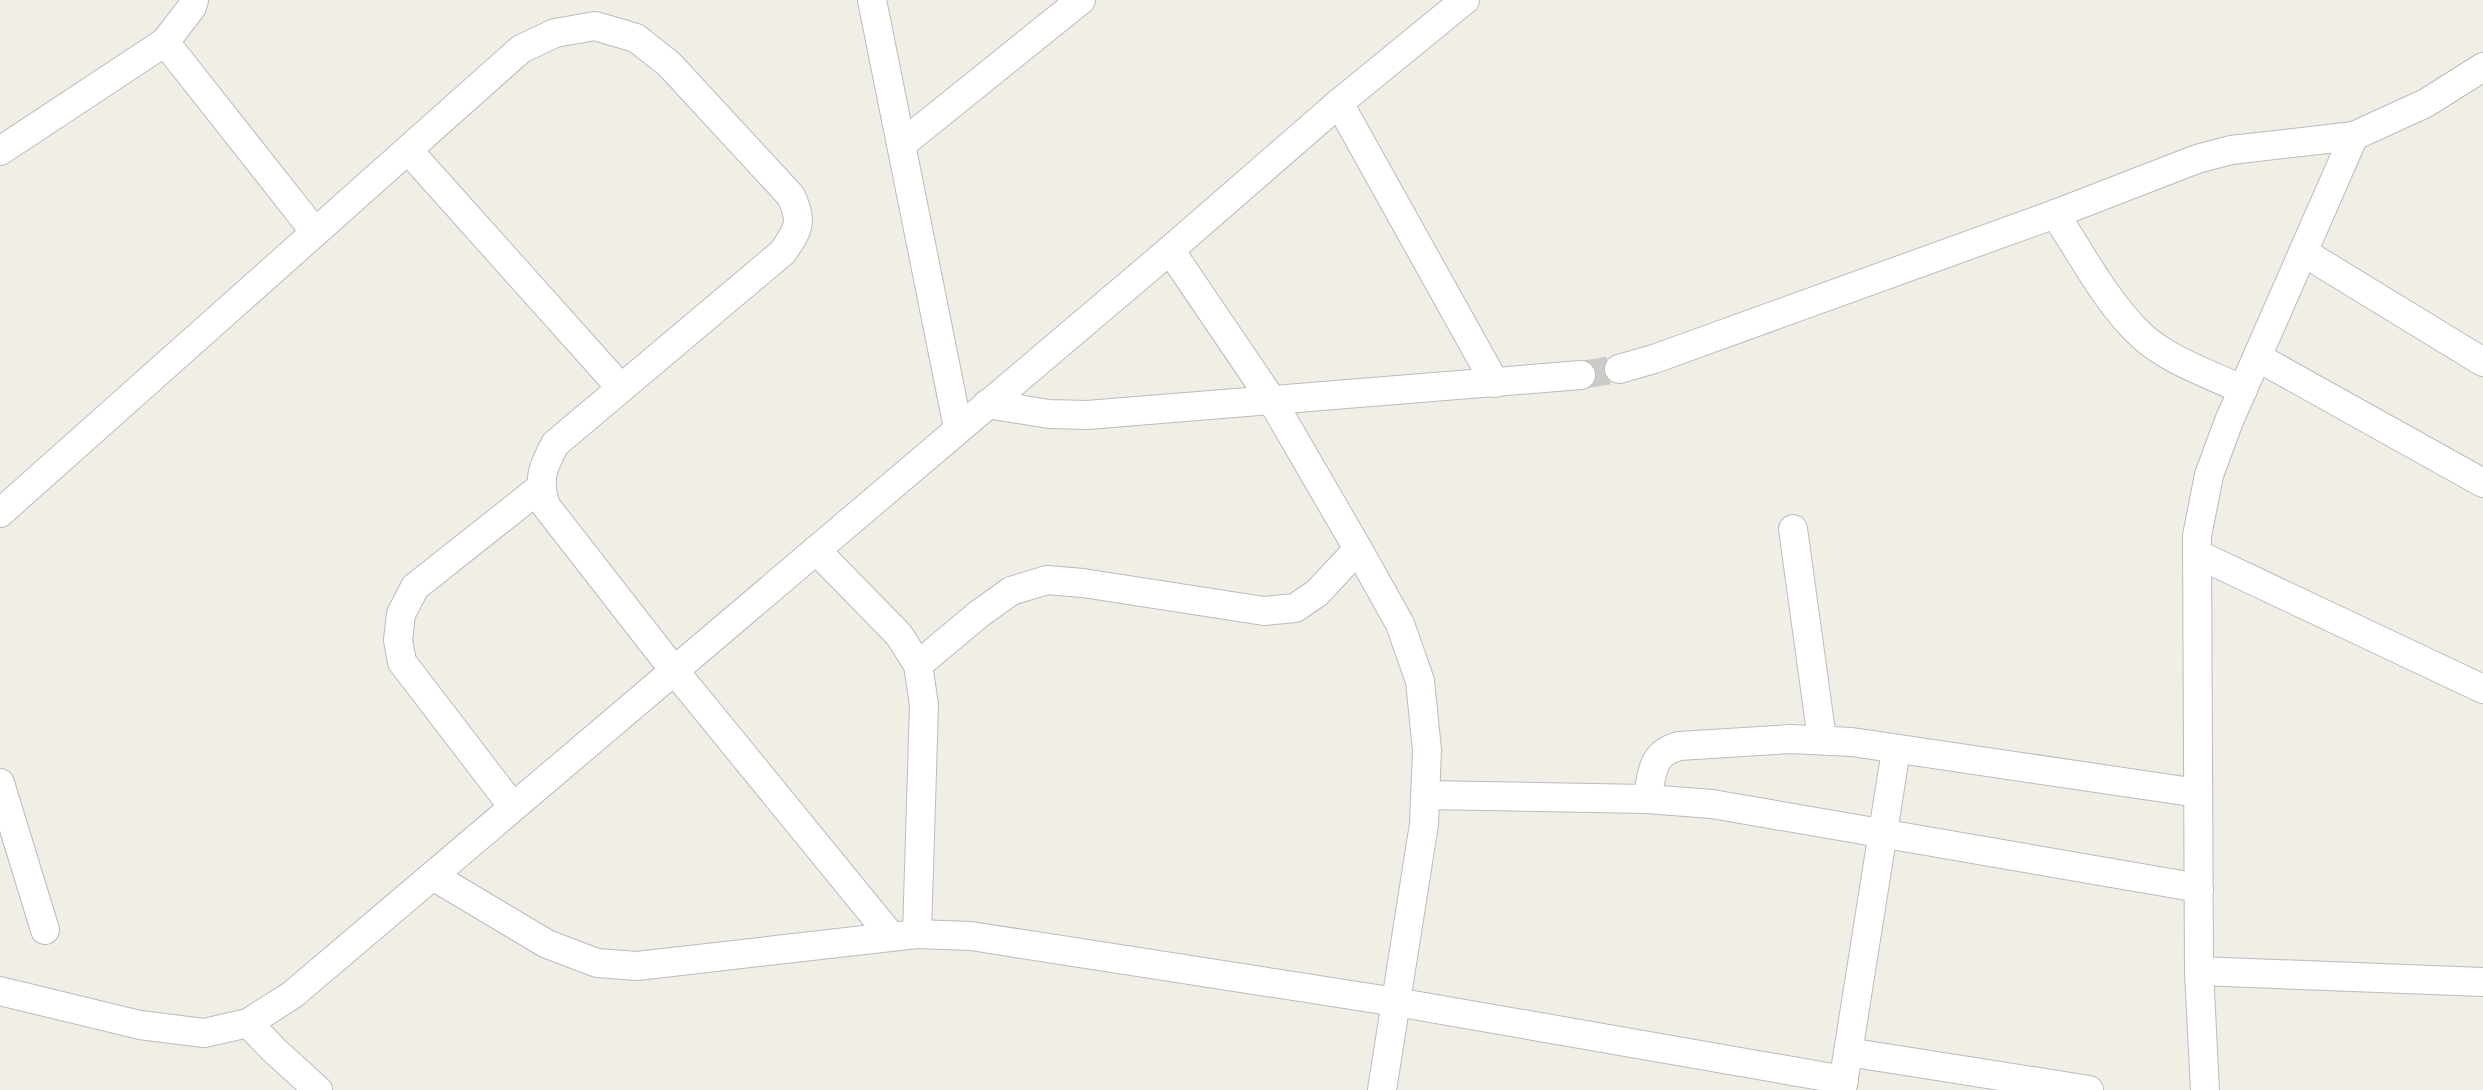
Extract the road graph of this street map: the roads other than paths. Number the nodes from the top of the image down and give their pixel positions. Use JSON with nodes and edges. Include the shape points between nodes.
{"nodes":[{"id":1,"x":194,"y":0,"type":"edge"},
{"id":2,"x":872,"y":0,"type":"edge"},
{"id":3,"x":1081,"y":0,"type":"edge"},
{"id":4,"x":1465,"y":0,"type":"edge"},
{"id":5,"x":165,"y":42,"type":"junction"},
{"id":6,"x":2483,"y":67,"type":"edge"},
{"id":7,"x":1339,"y":103,"type":"junction"},
{"id":8,"x":2354,"y":136,"type":"junction"},
{"id":9,"x":902,"y":144,"type":"junction"},
{"id":10,"x":408,"y":150,"type":"junction"},
{"id":11,"x":0,"y":151,"type":"edge"},
{"id":12,"x":2055,"y":214,"type":"junction"},
{"id":13,"x":315,"y":232,"type":"junction"},
{"id":14,"x":1170,"y":250,"type":"junction"},
{"id":15,"x":2303,"y":252,"type":"junction"},
{"id":16,"x":2257,"y":358,"type":"junction"},
{"id":17,"x":2483,"y":362,"type":"edge"},
{"id":18,"x":1619,"y":369,"type":"tunnel mouth"},
{"id":19,"x":1581,"y":375,"type":"tunnel mouth"},
{"id":20,"x":1495,"y":383,"type":"junction"},
{"id":21,"x":621,"y":388,"type":"junction"},
{"id":22,"x":2243,"y":390,"type":"junction"},
{"id":23,"x":1271,"y":399,"type":"junction"},
{"id":24,"x":987,"y":404,"type":"junction"},
{"id":25,"x":958,"y":428,"type":"junction"},
{"id":26,"x":2483,"y":483,"type":"edge"},
{"id":27,"x":540,"y":488,"type":"junction"},
{"id":28,"x":0,"y":513,"type":"edge"},
{"id":29,"x":1793,"y":529,"type":"dead end"},
{"id":30,"x":1358,"y":549,"type":"junction"},
{"id":31,"x":816,"y":550,"type":"junction"},
{"id":32,"x":2197,"y":554,"type":"junction"},
{"id":33,"x":918,"y":665,"type":"junction"},
{"id":34,"x":673,"y":669,"type":"junction"},
{"id":35,"x":2483,"y":689,"type":"edge"},
{"id":36,"x":1822,"y":739,"type":"junction"},
{"id":37,"x":1896,"y":750,"type":"junction"},
{"id":38,"x":0,"y":783,"type":"edge"},
{"id":39,"x":2198,"y":793,"type":"junction"},
{"id":40,"x":1425,"y":795,"type":"junction"},
{"id":41,"x":1647,"y":799,"type":"junction"},
{"id":42,"x":513,"y":807,"type":"junction"},
{"id":43,"x":1883,"y":834,"type":"junction"},
{"id":44,"x":432,"y":876,"type":"junction"},
{"id":45,"x":2199,"y":888,"type":"junction"},
{"id":46,"x":45,"y":930,"type":"dead end"},
{"id":47,"x":917,"y":934,"type":"junction"},
{"id":48,"x":891,"y":936,"type":"junction"},
{"id":49,"x":2199,"y":971,"type":"junction"},
{"id":50,"x":2483,"y":982,"type":"edge"},
{"id":51,"x":0,"y":991,"type":"edge"},
{"id":52,"x":1396,"y":1002,"type":"junction"},
{"id":53,"x":248,"y":1022,"type":"junction"},
{"id":54,"x":1848,"y":1052,"type":"junction"},
{"id":55,"x":1843,"y":1085,"type":"edge"},
{"id":56,"x":318,"y":1090,"type":"edge"},
{"id":57,"x":1382,"y":1090,"type":"edge"},
{"id":58,"x":2089,"y":1090,"type":"edge"},
{"id":59,"x":2205,"y":1090,"type":"edge"}],
"edges":[{"from":1,"to":5,"type":"street"},
{"from":2,"to":9,"type":"street"},
{"from":3,"to":9,"type":"street"},
{"from":4,"to":7,"type":"street"},
{"from":5,"to":11,"type":"street"},
{"from":5,"to":13,"type":"street"},
{"from":6,"to":8,"type":"street","via":[[2426,103]]},
{"from":7,"to":14,"type":"street"},
{"from":7,"to":20,"type":"street"},
{"from":8,"to":12,"type":"street","via":[[2231,150],[2197,159]]},
{"from":8,"to":15,"type":"street"},
{"from":9,"to":25,"type":"street"},
{"from":10,"to":13,"type":"street"},
{"from":10,"to":21,"type":"street"},
{"from":10,"to":21,"type":"street","via":[[521,49],[555,33],[595,26],[636,38],[669,64],[791,196],[799,214],[797,232],[783,252]]},
{"from":12,"to":18,"type":"street","via":[[1654,360]]},
{"from":12,"to":22,"type":"street","via":[[2117,308],[2142,336],[2169,354]]},
{"from":13,"to":28,"type":"street"},
{"from":14,"to":23,"type":"street"},
{"from":14,"to":24,"type":"street"},
{"from":15,"to":16,"type":"street"},
{"from":15,"to":17,"type":"street"},
{"from":16,"to":22,"type":"street"},
{"from":16,"to":26,"type":"street"},
{"from":19,"to":20,"type":"street"},
{"from":20,"to":23,"type":"street"},
{"from":21,"to":27,"type":"street","via":[[555,444],[544,466]]},
{"from":22,"to":32,"type":"street","via":[[2209,475],[2197,536]]},
{"from":23,"to":24,"type":"street","via":[[1086,415],[1049,414]]},
{"from":23,"to":30,"type":"street"},
{"from":24,"to":25,"type":"street"},
{"from":25,"to":31,"type":"street"},
{"from":27,"to":34,"type":"street","via":[[546,506]]},
{"from":27,"to":42,"type":"street","via":[[415,587],[401,614],[398,640],[402,662]]},
{"from":29,"to":36,"type":"street"},
{"from":30,"to":33,"type":"street","via":[[1317,593],[1294,608],[1264,611],[1047,580],[1011,591],[978,614]]},
{"from":30,"to":40,"type":"street","via":[[1400,624],[1420,681],[1427,750]]},
{"from":31,"to":33,"type":"street","via":[[899,635]]},
{"from":31,"to":34,"type":"street"},
{"from":32,"to":35,"type":"street"},
{"from":32,"to":39,"type":"street"},
{"from":33,"to":47,"type":"street","via":[[924,705]]},
{"from":34,"to":42,"type":"street"},
{"from":34,"to":48,"type":"street"},
{"from":36,"to":37,"type":"street"},
{"from":36,"to":41,"type":"street","via":[[1678,746],[1664,750],[1655,762]]},
{"from":37,"to":39,"type":"street"},
{"from":37,"to":43,"type":"street"},
{"from":38,"to":46,"type":"street"},
{"from":39,"to":45,"type":"street"},
{"from":40,"to":41,"type":"street"},
{"from":40,"to":52,"type":"street","via":[[1424,824]]},
{"from":41,"to":43,"type":"street","via":[[1712,804]]},
{"from":42,"to":44,"type":"street"},
{"from":43,"to":45,"type":"street"},
{"from":43,"to":54,"type":"street"},
{"from":44,"to":48,"type":"street","via":[[547,944],[597,963],[637,966]]},
{"from":44,"to":53,"type":"street","via":[[292,995]]},
{"from":45,"to":49,"type":"street"},
{"from":47,"to":48,"type":"street"},
{"from":47,"to":52,"type":"street","via":[[971,936]]},
{"from":49,"to":50,"type":"street"},
{"from":49,"to":59,"type":"street"},
{"from":51,"to":53,"type":"street","via":[[150,1027],[204,1034]]},
{"from":52,"to":55,"type":"street"},
{"from":52,"to":57,"type":"street"},
{"from":53,"to":56,"type":"street"},
{"from":54,"to":55,"type":"street"},
{"from":54,"to":58,"type":"street"}]}
